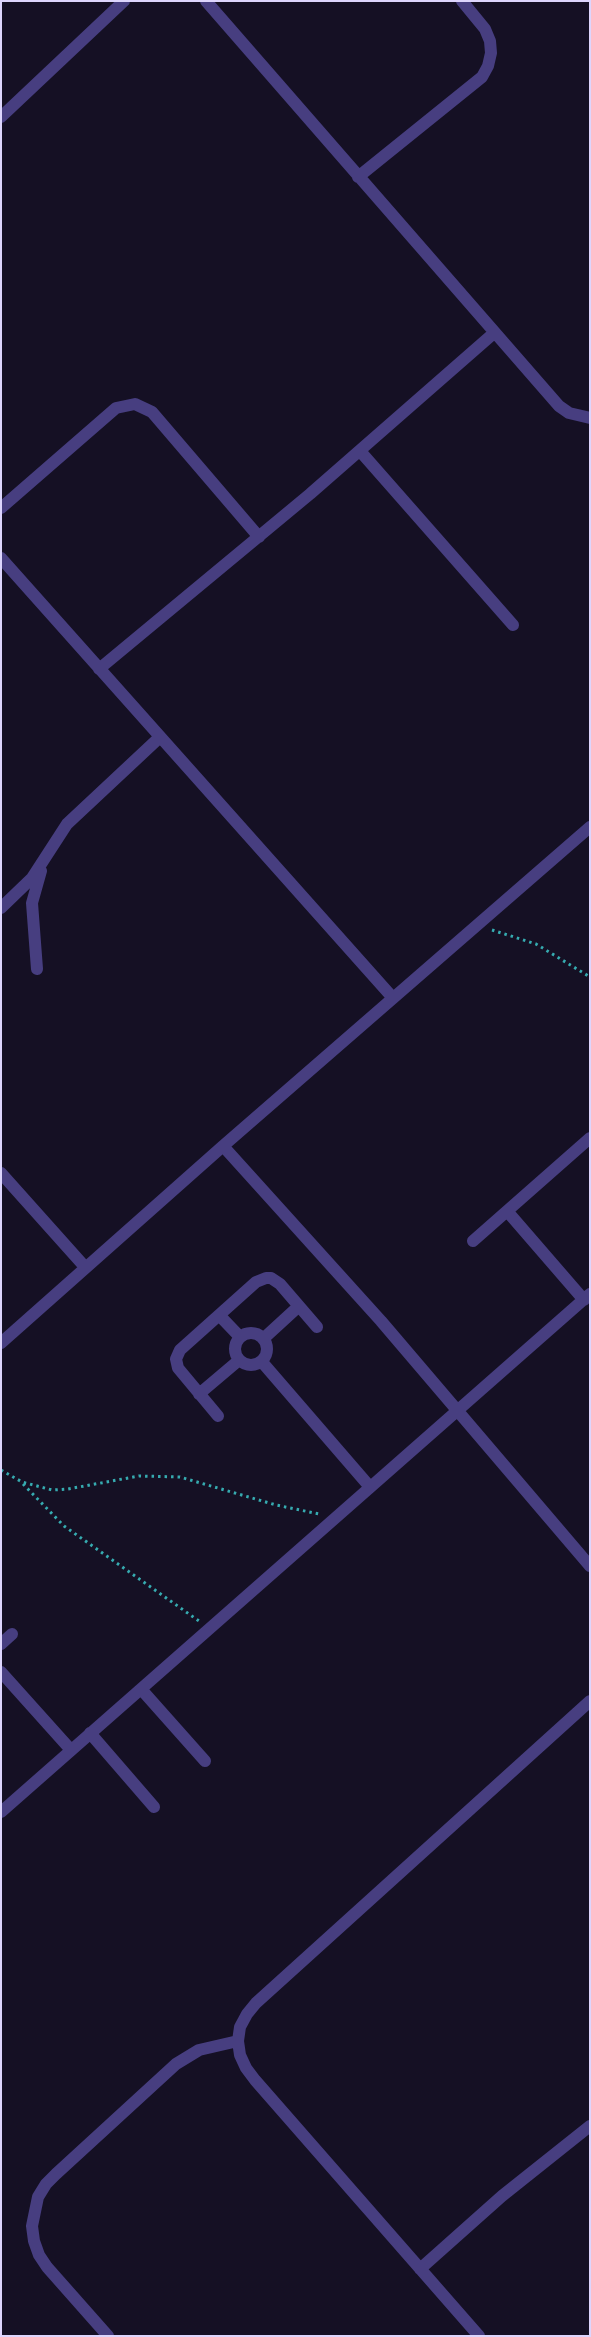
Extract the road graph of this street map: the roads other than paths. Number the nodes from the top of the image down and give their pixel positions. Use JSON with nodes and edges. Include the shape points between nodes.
{"nodes":[{"id":1,"x":124,"y":1,"type":"edge"},
{"id":2,"x":206,"y":1,"type":"edge"},
{"id":3,"x":462,"y":1,"type":"edge"},
{"id":4,"x":1,"y":118,"type":"edge"},
{"id":5,"x":358,"y":177,"type":"junction"},
{"id":6,"x":494,"y":333,"type":"junction"},
{"id":7,"x":590,"y":418,"type":"edge"},
{"id":8,"x":360,"y":451,"type":"junction"},
{"id":9,"x":1,"y":508,"type":"edge"},
{"id":10,"x":259,"y":538,"type":"junction"},
{"id":11,"x":1,"y":558,"type":"edge"},
{"id":12,"x":513,"y":625,"type":"dead end"},
{"id":13,"x":99,"y":669,"type":"junction"},
{"id":14,"x":160,"y":736,"type":"junction"},
{"id":15,"x":590,"y":827,"type":"edge"},
{"id":16,"x":47,"y":852,"type":"junction"},
{"id":17,"x":1,"y":908,"type":"edge"},
{"id":18,"x":37,"y":969,"type":"dead end"},
{"id":19,"x":393,"y":998,"type":"junction"},
{"id":20,"x":590,"y":1138,"type":"edge"},
{"id":21,"x":223,"y":1146,"type":"junction"},
{"id":22,"x":1,"y":1173,"type":"edge"},
{"id":23,"x":507,"y":1211,"type":"junction"},
{"id":24,"x":473,"y":1241,"type":"dead end"},
{"id":25,"x":85,"y":1268,"type":"junction"},
{"id":26,"x":587,"y":1297,"type":"edge"},
{"id":27,"x":299,"y":1306,"type":"junction"},
{"id":28,"x":219,"y":1315,"type":"junction"},
{"id":29,"x":317,"y":1327,"type":"dead end"},
{"id":30,"x":240,"y":1337,"type":"junction"},
{"id":31,"x":263,"y":1338,"type":"junction"},
{"id":32,"x":1,"y":1342,"type":"edge"},
{"id":33,"x":238,"y":1360,"type":"junction"},
{"id":34,"x":262,"y":1362,"type":"junction"},
{"id":35,"x":200,"y":1394,"type":"junction"},
{"id":36,"x":458,"y":1410,"type":"junction"},
{"id":37,"x":218,"y":1416,"type":"dead end"},
{"id":38,"x":370,"y":1487,"type":"junction"},
{"id":39,"x":590,"y":1566,"type":"edge"},
{"id":40,"x":12,"y":1634,"type":"dead end"},
{"id":41,"x":1,"y":1644,"type":"edge"},
{"id":42,"x":1,"y":1672,"type":"edge"},
{"id":43,"x":141,"y":1689,"type":"junction"},
{"id":44,"x":590,"y":1701,"type":"edge"},
{"id":45,"x":90,"y":1733,"type":"junction"},
{"id":46,"x":71,"y":1750,"type":"junction"},
{"id":47,"x":204,"y":1761,"type":"dead end"},
{"id":48,"x":154,"y":1807,"type":"dead end"},
{"id":49,"x":1,"y":1812,"type":"edge"},
{"id":50,"x":238,"y":2041,"type":"junction"},
{"id":51,"x":590,"y":2126,"type":"edge"},
{"id":52,"x":420,"y":2269,"type":"junction"},
{"id":53,"x":108,"y":2336,"type":"edge"},
{"id":54,"x":478,"y":2336,"type":"edge"}],
"edges":[{"from":1,"to":4,"type":"street"},
{"from":2,"to":5,"type":"street"},
{"from":3,"to":5,"type":"street","via":[[485,29],[490,41],[491,53],[482,77]]},
{"from":5,"to":6,"type":"street"},
{"from":6,"to":7,"type":"street","via":[[559,406],[569,413]]},
{"from":6,"to":8,"type":"street"},
{"from":8,"to":10,"type":"street"},
{"from":8,"to":12,"type":"street"},
{"from":9,"to":10,"type":"street","via":[[116,408],[135,404],[152,412]]},
{"from":10,"to":13,"type":"street"},
{"from":11,"to":13,"type":"street"},
{"from":13,"to":14,"type":"street"},
{"from":14,"to":16,"type":"street","via":[[73,817]]},
{"from":14,"to":19,"type":"street"},
{"from":15,"to":19,"type":"street"},
{"from":16,"to":17,"type":"street","via":[[32,878]]},
{"from":16,"to":18,"type":"street","via":[[32,903]]},
{"from":19,"to":21,"type":"street"},
{"from":20,"to":23,"type":"street"},
{"from":21,"to":25,"type":"street"},
{"from":21,"to":36,"type":"street"},
{"from":22,"to":25,"type":"street"},
{"from":23,"to":24,"type":"street"},
{"from":23,"to":26,"type":"street"},
{"from":25,"to":32,"type":"street"},
{"from":26,"to":36,"type":"street"},
{"from":27,"to":28,"type":"street","via":[[276,1280],[266,1278],[256,1282]]},
{"from":27,"to":29,"type":"street"},
{"from":27,"to":31,"type":"street"},
{"from":28,"to":30,"type":"street"},
{"from":28,"to":35,"type":"street","via":[[180,1350],[176,1359],[178,1368]]},
{"from":30,"to":31,"type":"street","via":[[254,1333]]},
{"from":30,"to":33,"type":"street","via":[[234,1346]]},
{"from":31,"to":34,"type":"street","via":[[267,1348]]},
{"from":33,"to":34,"type":"street","via":[[252,1366]]},
{"from":33,"to":35,"type":"street"},
{"from":34,"to":38,"type":"street"},
{"from":35,"to":37,"type":"street"},
{"from":36,"to":38,"type":"street"},
{"from":36,"to":39,"type":"street"},
{"from":38,"to":43,"type":"street"},
{"from":40,"to":41,"type":"street"},
{"from":42,"to":46,"type":"street"},
{"from":43,"to":45,"type":"street"},
{"from":43,"to":47,"type":"street"},
{"from":44,"to":50,"type":"street","via":[[256,2004],[240,2027]]},
{"from":45,"to":46,"type":"street"},
{"from":45,"to":48,"type":"street"},
{"from":46,"to":49,"type":"street"},
{"from":50,"to":52,"type":"street","via":[[240,2055],[254,2080]]},
{"from":50,"to":53,"type":"street","via":[[199,2050],[176,2064],[56,2174],[38,2197],[32,2226],[39,2254]]},
{"from":51,"to":52,"type":"street","via":[[502,2196]]},
{"from":52,"to":54,"type":"street"}]}
